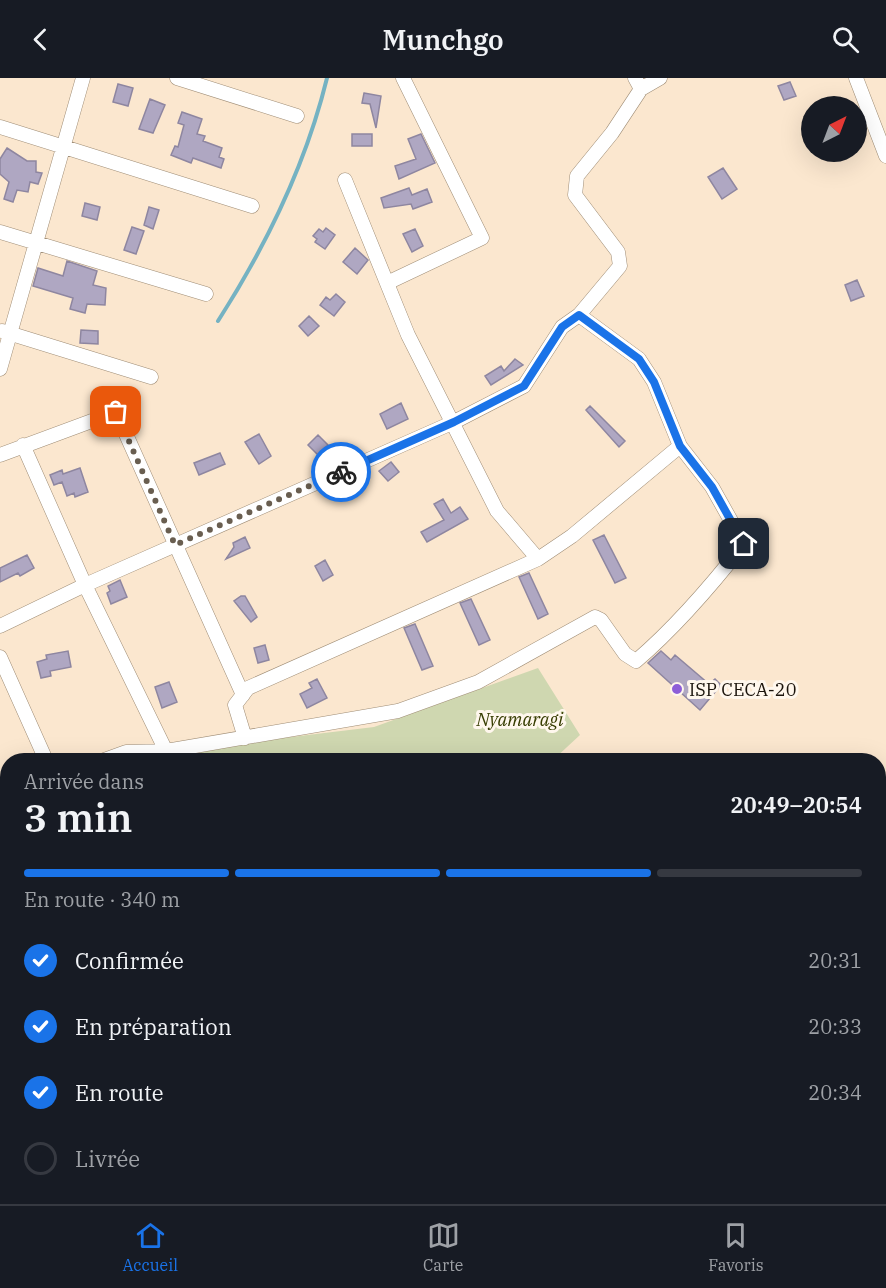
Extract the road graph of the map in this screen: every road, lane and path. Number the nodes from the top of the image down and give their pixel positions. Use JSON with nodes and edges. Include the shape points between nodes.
{"nodes":[{"id":1,"x":82,"y":78,"type":"edge"},
{"id":2,"x":177,"y":78,"type":"edge"},
{"id":3,"x":403,"y":78,"type":"edge"},
{"id":4,"x":660,"y":78,"type":"edge"},
{"id":5,"x":856,"y":78,"type":"edge"},
{"id":6,"x":638,"y":83,"type":"edge"},
{"id":7,"x":297,"y":116,"type":"dead end"},
{"id":8,"x":0,"y":127,"type":"edge"},
{"id":9,"x":62,"y":147,"type":"junction"},
{"id":10,"x":886,"y":156,"type":"edge"},
{"id":11,"x":345,"y":180,"type":"dead end"},
{"id":12,"x":252,"y":206,"type":"dead end"},
{"id":13,"x":0,"y":232,"type":"edge"},
{"id":14,"x":34,"y":242,"type":"junction"},
{"id":15,"x":387,"y":283,"type":"junction"},
{"id":16,"x":206,"y":294,"type":"dead end"},
{"id":17,"x":579,"y":315,"type":"junction"},
{"id":18,"x":4,"y":331,"type":"edge"},
{"id":19,"x":0,"y":369,"type":"edge"},
{"id":20,"x":151,"y":377,"type":"dead end"},
{"id":21,"x":454,"y":422,"type":"junction"},
{"id":22,"x":23,"y":445,"type":"junction"},
{"id":23,"x":680,"y":446,"type":"junction"},
{"id":24,"x":1,"y":451,"type":"edge"},
{"id":25,"x":175,"y":545,"type":"junction"},
{"id":26,"x":538,"y":559,"type":"junction"},
{"id":27,"x":85,"y":585,"type":"junction"},
{"id":28,"x":0,"y":626,"type":"edge"},
{"id":29,"x":0,"y":657,"type":"edge"},
{"id":30,"x":243,"y":695,"type":"junction"},
{"id":31,"x":245,"y":738,"type":"junction"},
{"id":32,"x":166,"y":751,"type":"junction"},
{"id":33,"x":43,"y":753,"type":"edge"},
{"id":34,"x":123,"y":753,"type":"edge"}],
"edges":[{"from":1,"to":9,"type":"street"},
{"from":2,"to":7,"type":"street"},
{"from":3,"to":15,"type":"street","via":[[482,238]]},
{"from":4,"to":6,"type":"street"},
{"from":5,"to":10,"type":"street"},
{"from":6,"to":17,"type":"street","via":[[612,133],[577,176],[575,195],[618,252],[620,266]]},
{"from":8,"to":9,"type":"street"},
{"from":9,"to":12,"type":"street"},
{"from":9,"to":14,"type":"street"},
{"from":11,"to":15,"type":"street"},
{"from":13,"to":14,"type":"street"},
{"from":14,"to":16,"type":"street"},
{"from":14,"to":18,"type":"street"},
{"from":15,"to":21,"type":"street","via":[[408,335]]},
{"from":17,"to":21,"type":"street","via":[[562,327],[524,386]]},
{"from":17,"to":23,"type":"street","via":[[639,359],[654,382]]},
{"from":18,"to":19,"type":"street"},
{"from":18,"to":20,"type":"street"},
{"from":21,"to":25,"type":"street"},
{"from":21,"to":26,"type":"street","via":[[497,511]]},
{"from":22,"to":24,"type":"street"},
{"from":22,"to":25,"type":"street","via":[[116,412]]},
{"from":22,"to":27,"type":"street"},
{"from":23,"to":26,"type":"street","via":[[572,536]]},
{"from":23,"to":31,"type":"street","via":[[712,487],[744,544],[707,591],[636,661],[625,654],[596,616],[478,682],[398,711]]},
{"from":25,"to":27,"type":"street"},
{"from":25,"to":30,"type":"street"},
{"from":26,"to":30,"type":"street","via":[[248,688]]},
{"from":27,"to":28,"type":"street"},
{"from":27,"to":32,"type":"street"},
{"from":29,"to":33,"type":"street"},
{"from":30,"to":31,"type":"street","via":[[235,705]]},
{"from":31,"to":32,"type":"street"},
{"from":32,"to":34,"type":"street"}]}
